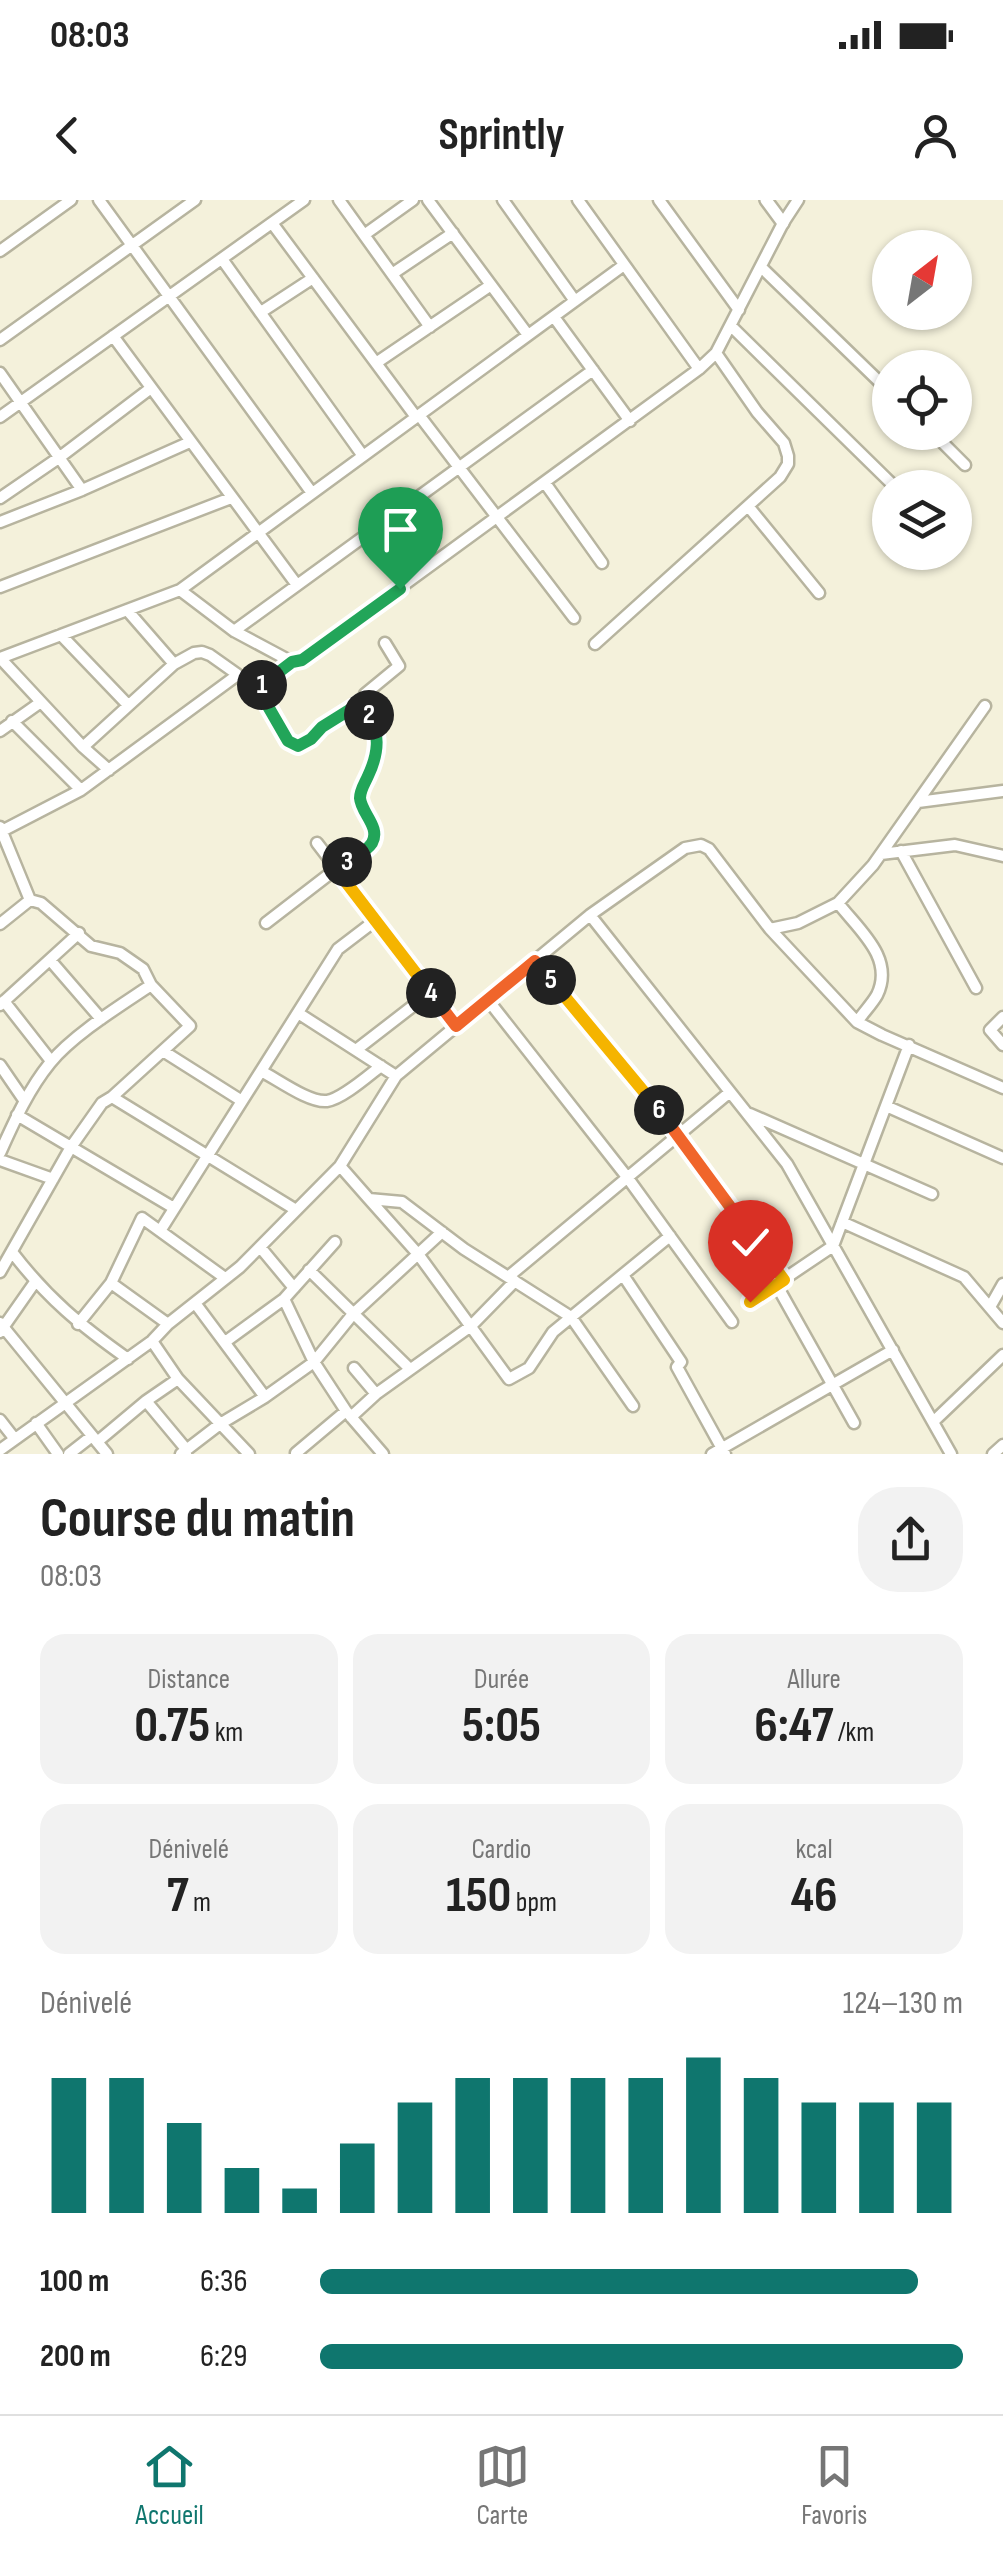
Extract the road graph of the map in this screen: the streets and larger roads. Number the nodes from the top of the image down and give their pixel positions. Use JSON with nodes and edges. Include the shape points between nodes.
{"nodes":[{"id":1,"x":71,"y":200,"type":"edge"},
{"id":2,"x":99,"y":200,"type":"edge"},
{"id":3,"x":195,"y":200,"type":"edge"},
{"id":4,"x":304,"y":200,"type":"edge"},
{"id":5,"x":339,"y":200,"type":"edge"},
{"id":6,"x":413,"y":200,"type":"edge"},
{"id":7,"x":428,"y":200,"type":"edge"},
{"id":8,"x":504,"y":200,"type":"edge"},
{"id":9,"x":578,"y":200,"type":"edge"},
{"id":10,"x":660,"y":200,"type":"edge"},
{"id":11,"x":766,"y":200,"type":"edge"},
{"id":12,"x":798,"y":200,"type":"edge"},
{"id":13,"x":272,"y":223,"type":"junction"},
{"id":14,"x":783,"y":223,"type":"junction"},
{"id":15,"x":453,"y":233,"type":"junction"},
{"id":16,"x":364,"y":235,"type":"junction"},
{"id":17,"x":131,"y":246,"type":"junction"},
{"id":18,"x":0,"y":251,"type":"edge"},
{"id":19,"x":222,"y":260,"type":"junction"},
{"id":20,"x":624,"y":265,"type":"junction"},
{"id":21,"x":761,"y":267,"type":"junction"},
{"id":22,"x":392,"y":274,"type":"junction"},
{"id":23,"x":313,"y":278,"type":"junction"},
{"id":24,"x":491,"y":285,"type":"junction"},
{"id":25,"x":169,"y":297,"type":"junction"},
{"id":26,"x":575,"y":301,"type":"junction"},
{"id":27,"x":738,"y":310,"type":"junction"},
{"id":28,"x":260,"y":312,"type":"junction"},
{"id":29,"x":554,"y":316,"type":"junction"},
{"id":30,"x":731,"y":326,"type":"junction"},
{"id":31,"x":430,"y":327,"type":"junction"},
{"id":32,"x":113,"y":336,"type":"junction"},
{"id":33,"x":528,"y":336,"type":"junction"},
{"id":34,"x":0,"y":340,"type":"edge"},
{"id":35,"x":716,"y":353,"type":"junction"},
{"id":36,"x":376,"y":364,"type":"junction"},
{"id":37,"x":699,"y":369,"type":"junction"},
{"id":38,"x":592,"y":370,"type":"junction"},
{"id":39,"x":0,"y":373,"type":"edge"},
{"id":40,"x":872,"y":375,"type":"edge"},
{"id":41,"x":150,"y":388,"type":"junction"},
{"id":42,"x":20,"y":402,"type":"junction"},
{"id":43,"x":0,"y":416,"type":"edge"},
{"id":44,"x":418,"y":416,"type":"junction"},
{"id":45,"x":630,"y":421,"type":"junction"},
{"id":46,"x":190,"y":442,"type":"junction"},
{"id":47,"x":951,"y":450,"type":"edge"},
{"id":48,"x":363,"y":456,"type":"junction"},
{"id":49,"x":60,"y":457,"type":"junction"},
{"id":50,"x":965,"y":464,"type":"dead end"},
{"id":51,"x":458,"y":466,"type":"junction"},
{"id":52,"x":878,"y":470,"type":"edge"},
{"id":53,"x":545,"y":484,"type":"junction"},
{"id":54,"x":82,"y":490,"type":"junction"},
{"id":55,"x":312,"y":493,"type":"junction"},
{"id":56,"x":0,"y":498,"type":"edge"},
{"id":57,"x":231,"y":498,"type":"junction"},
{"id":58,"x":748,"y":506,"type":"junction"},
{"id":59,"x":498,"y":518,"type":"junction"},
{"id":60,"x":0,"y":522,"type":"edge"},
{"id":61,"x":257,"y":533,"type":"junction"},
{"id":62,"x":602,"y":563,"type":"dead end"},
{"id":63,"x":297,"y":585,"type":"junction"},
{"id":64,"x":0,"y":587,"type":"edge"},
{"id":65,"x":180,"y":590,"type":"junction"},
{"id":66,"x":818,"y":593,"type":"dead end"},
{"id":67,"x":127,"y":610,"type":"junction"},
{"id":68,"x":574,"y":618,"type":"dead end"},
{"id":69,"x":234,"y":631,"type":"junction"},
{"id":70,"x":60,"y":635,"type":"junction"},
{"id":71,"x":385,"y":643,"type":"dead end"},
{"id":72,"x":595,"y":644,"type":"dead end"},
{"id":73,"x":0,"y":658,"type":"edge"},
{"id":74,"x":292,"y":662,"type":"junction"},
{"id":75,"x":174,"y":664,"type":"junction"},
{"id":76,"x":236,"y":676,"type":"junction"},
{"id":77,"x":258,"y":689,"type":"junction"},
{"id":78,"x":41,"y":702,"type":"junction"},
{"id":79,"x":362,"y":702,"type":"junction"},
{"id":80,"x":128,"y":705,"type":"junction"},
{"id":81,"x":985,"y":706,"type":"dead end"},
{"id":82,"x":12,"y":722,"type":"junction"},
{"id":83,"x":0,"y":730,"type":"edge"},
{"id":84,"x":82,"y":747,"type":"junction"},
{"id":85,"x":109,"y":770,"type":"junction"},
{"id":86,"x":81,"y":790,"type":"junction"},
{"id":87,"x":1003,"y":791,"type":"edge"},
{"id":88,"x":918,"y":802,"type":"junction"},
{"id":89,"x":1,"y":830,"type":"edge"},
{"id":90,"x":317,"y":843,"type":"dead end"},
{"id":91,"x":902,"y":851,"type":"junction"},
{"id":92,"x":881,"y":854,"type":"junction"},
{"id":93,"x":1003,"y":856,"type":"edge"},
{"id":94,"x":336,"y":869,"type":"junction"},
{"id":95,"x":30,"y":900,"type":"junction"},
{"id":96,"x":838,"y":903,"type":"junction"},
{"id":97,"x":590,"y":916,"type":"junction"},
{"id":98,"x":376,"y":920,"type":"junction"},
{"id":99,"x":266,"y":923,"type":"dead end"},
{"id":100,"x":0,"y":924,"type":"edge"},
{"id":101,"x":770,"y":929,"type":"junction"},
{"id":102,"x":79,"y":934,"type":"junction"},
{"id":103,"x":50,"y":960,"type":"junction"},
{"id":104,"x":535,"y":961,"type":"junction"},
{"id":105,"x":151,"y":985,"type":"junction"},
{"id":106,"x":976,"y":988,"type":"dead end"},
{"id":107,"x":430,"y":992,"type":"junction"},
{"id":108,"x":488,"y":1000,"type":"junction"},
{"id":109,"x":2,"y":1003,"type":"edge"},
{"id":110,"x":298,"y":1013,"type":"junction"},
{"id":111,"x":1003,"y":1017,"type":"edge"},
{"id":112,"x":101,"y":1019,"type":"junction"},
{"id":113,"x":857,"y":1022,"type":"junction"},
{"id":114,"x":456,"y":1026,"type":"junction"},
{"id":115,"x":1003,"y":1045,"type":"edge"},
{"id":116,"x":910,"y":1046,"type":"junction"},
{"id":117,"x":356,"y":1050,"type":"junction"},
{"id":118,"x":162,"y":1051,"type":"junction"},
{"id":119,"x":51,"y":1061,"type":"junction"},
{"id":120,"x":0,"y":1065,"type":"edge"},
{"id":121,"x":381,"y":1066,"type":"junction"},
{"id":122,"x":261,"y":1070,"type":"junction"},
{"id":123,"x":396,"y":1076,"type":"junction"},
{"id":124,"x":1003,"y":1088,"type":"edge"},
{"id":125,"x":730,"y":1092,"type":"junction"},
{"id":126,"x":112,"y":1097,"type":"junction"},
{"id":127,"x":24,"y":1100,"type":"junction"},
{"id":128,"x":242,"y":1102,"type":"junction"},
{"id":129,"x":886,"y":1106,"type":"junction"},
{"id":130,"x":745,"y":1112,"type":"junction"},
{"id":131,"x":16,"y":1115,"type":"junction"},
{"id":132,"x":678,"y":1134,"type":"junction"},
{"id":133,"x":1003,"y":1143,"type":"edge"},
{"id":134,"x":71,"y":1147,"type":"junction"},
{"id":135,"x":0,"y":1156,"type":"edge"},
{"id":136,"x":207,"y":1156,"type":"junction"},
{"id":137,"x":1001,"y":1157,"type":"edge"},
{"id":138,"x":864,"y":1164,"type":"junction"},
{"id":139,"x":340,"y":1166,"type":"junction"},
{"id":140,"x":627,"y":1177,"type":"junction"},
{"id":141,"x":53,"y":1179,"type":"junction"},
{"id":142,"x":932,"y":1194,"type":"dead end"},
{"id":143,"x":369,"y":1200,"type":"junction"},
{"id":144,"x":174,"y":1208,"type":"junction"},
{"id":145,"x":296,"y":1210,"type":"junction"},
{"id":146,"x":842,"y":1222,"type":"junction"},
{"id":147,"x":160,"y":1231,"type":"junction"},
{"id":148,"x":442,"y":1232,"type":"junction"},
{"id":149,"x":670,"y":1236,"type":"junction"},
{"id":150,"x":335,"y":1242,"type":"dead end"},
{"id":151,"x":833,"y":1246,"type":"junction"},
{"id":152,"x":260,"y":1247,"type":"junction"},
{"id":153,"x":12,"y":1252,"type":"junction"},
{"id":154,"x":418,"y":1254,"type":"junction"},
{"id":155,"x":309,"y":1270,"type":"junction"},
{"id":156,"x":0,"y":1272,"type":"edge"},
{"id":157,"x":622,"y":1275,"type":"junction"},
{"id":158,"x":225,"y":1278,"type":"junction"},
{"id":159,"x":511,"y":1279,"type":"junction"},
{"id":160,"x":35,"y":1282,"type":"junction"},
{"id":161,"x":780,"y":1282,"type":"junction"},
{"id":162,"x":111,"y":1283,"type":"junction"},
{"id":163,"x":1003,"y":1284,"type":"edge"},
{"id":164,"x":294,"y":1288,"type":"junction"},
{"id":165,"x":284,"y":1299,"type":"junction"},
{"id":166,"x":750,"y":1302,"type":"dead end"},
{"id":167,"x":194,"y":1303,"type":"junction"},
{"id":168,"x":990,"y":1308,"type":"junction"},
{"id":169,"x":353,"y":1314,"type":"junction"},
{"id":170,"x":571,"y":1316,"type":"junction"},
{"id":171,"x":732,"y":1322,"type":"dead end"},
{"id":172,"x":1003,"y":1323,"type":"edge"},
{"id":173,"x":78,"y":1324,"type":"junction"},
{"id":174,"x":168,"y":1324,"type":"junction"},
{"id":175,"x":471,"y":1326,"type":"junction"},
{"id":176,"x":1,"y":1327,"type":"edge"},
{"id":177,"x":152,"y":1341,"type":"junction"},
{"id":178,"x":225,"y":1342,"type":"junction"},
{"id":179,"x":893,"y":1350,"type":"junction"},
{"id":180,"x":1003,"y":1355,"type":"edge"},
{"id":181,"x":128,"y":1359,"type":"junction"},
{"id":182,"x":314,"y":1362,"type":"junction"},
{"id":183,"x":354,"y":1368,"type":"dead end"},
{"id":184,"x":410,"y":1369,"type":"junction"},
{"id":185,"x":178,"y":1379,"type":"junction"},
{"id":186,"x":832,"y":1385,"type":"junction"},
{"id":187,"x":376,"y":1394,"type":"junction"},
{"id":188,"x":265,"y":1397,"type":"junction"},
{"id":189,"x":146,"y":1400,"type":"junction"},
{"id":190,"x":65,"y":1402,"type":"junction"},
{"id":191,"x":633,"y":1406,"type":"dead end"},
{"id":192,"x":348,"y":1414,"type":"junction"},
{"id":193,"x":0,"y":1420,"type":"edge"},
{"id":194,"x":933,"y":1422,"type":"junction"},
{"id":195,"x":36,"y":1423,"type":"junction"},
{"id":196,"x":854,"y":1423,"type":"dead end"},
{"id":197,"x":220,"y":1424,"type":"junction"},
{"id":198,"x":14,"y":1438,"type":"junction"},
{"id":199,"x":94,"y":1439,"type":"junction"},
{"id":200,"x":1003,"y":1445,"type":"edge"},
{"id":201,"x":0,"y":1450,"type":"edge"},
{"id":202,"x":184,"y":1452,"type":"edge"},
{"id":203,"x":720,"y":1452,"type":"edge"},
{"id":204,"x":296,"y":1453,"type":"edge"},
{"id":205,"x":58,"y":1454,"type":"edge"},
{"id":206,"x":69,"y":1454,"type":"edge"},
{"id":207,"x":107,"y":1454,"type":"edge"},
{"id":208,"x":249,"y":1454,"type":"edge"},
{"id":209,"x":383,"y":1454,"type":"edge"},
{"id":210,"x":951,"y":1454,"type":"edge"},
{"id":211,"x":993,"y":1454,"type":"edge"}],
"edges":[{"from":1,"to":18,"type":"street"},
{"from":2,"to":17,"type":"street"},
{"from":3,"to":17,"type":"street"},
{"from":4,"to":13,"type":"street"},
{"from":5,"to":16,"type":"street"},
{"from":6,"to":16,"type":"street"},
{"from":7,"to":15,"type":"street"},
{"from":8,"to":26,"type":"street"},
{"from":9,"to":20,"type":"street"},
{"from":10,"to":27,"type":"street"},
{"from":11,"to":14,"type":"street"},
{"from":12,"to":14,"type":"street"},
{"from":13,"to":19,"type":"street"},
{"from":13,"to":23,"type":"street"},
{"from":14,"to":21,"type":"street"},
{"from":15,"to":22,"type":"street"},
{"from":15,"to":24,"type":"street"},
{"from":16,"to":22,"type":"street"},
{"from":17,"to":25,"type":"street"},
{"from":17,"to":34,"type":"street"},
{"from":19,"to":25,"type":"street"},
{"from":19,"to":28,"type":"street"},
{"from":20,"to":26,"type":"street"},
{"from":20,"to":37,"type":"street"},
{"from":21,"to":27,"type":"street"},
{"from":21,"to":40,"type":"street"},
{"from":22,"to":31,"type":"street"},
{"from":23,"to":28,"type":"street"},
{"from":23,"to":36,"type":"street"},
{"from":24,"to":31,"type":"street"},
{"from":24,"to":33,"type":"street"},
{"from":25,"to":32,"type":"street"},
{"from":25,"to":55,"type":"street"},
{"from":26,"to":29,"type":"street"},
{"from":27,"to":30,"type":"street"},
{"from":28,"to":48,"type":"street"},
{"from":29,"to":33,"type":"street"},
{"from":29,"to":38,"type":"street"},
{"from":30,"to":35,"type":"street"},
{"from":30,"to":52,"type":"street"},
{"from":31,"to":36,"type":"street"},
{"from":32,"to":41,"type":"street"},
{"from":32,"to":42,"type":"street"},
{"from":33,"to":44,"type":"street"},
{"from":35,"to":37,"type":"street"},
{"from":35,"to":58,"type":"street","via":[[788,456],[780,478]]},
{"from":36,"to":44,"type":"street"},
{"from":37,"to":45,"type":"street"},
{"from":38,"to":45,"type":"street"},
{"from":38,"to":51,"type":"street"},
{"from":39,"to":42,"type":"street"},
{"from":41,"to":46,"type":"street"},
{"from":41,"to":49,"type":"street"},
{"from":42,"to":43,"type":"street"},
{"from":42,"to":49,"type":"street"},
{"from":44,"to":48,"type":"street"},
{"from":44,"to":51,"type":"street"},
{"from":45,"to":53,"type":"street"},
{"from":46,"to":54,"type":"street"},
{"from":46,"to":57,"type":"street"},
{"from":47,"to":50,"type":"street"},
{"from":48,"to":55,"type":"street"},
{"from":49,"to":54,"type":"street"},
{"from":49,"to":56,"type":"street"},
{"from":51,"to":59,"type":"street"},
{"from":51,"to":63,"type":"street"},
{"from":53,"to":59,"type":"street"},
{"from":53,"to":62,"type":"street"},
{"from":54,"to":60,"type":"street"},
{"from":55,"to":61,"type":"street"},
{"from":57,"to":61,"type":"street"},
{"from":57,"to":64,"type":"street"},
{"from":58,"to":66,"type":"street"},
{"from":58,"to":72,"type":"street"},
{"from":59,"to":68,"type":"street"},
{"from":59,"to":74,"type":"street"},
{"from":61,"to":63,"type":"street"},
{"from":61,"to":65,"type":"street"},
{"from":63,"to":69,"type":"street"},
{"from":65,"to":67,"type":"street"},
{"from":65,"to":69,"type":"street"},
{"from":67,"to":70,"type":"street"},
{"from":67,"to":75,"type":"street"},
{"from":69,"to":74,"type":"street"},
{"from":70,"to":73,"type":"street"},
{"from":70,"to":80,"type":"street"},
{"from":71,"to":79,"type":"street","via":[[400,666]]},
{"from":73,"to":78,"type":"street"},
{"from":74,"to":77,"type":"street"},
{"from":75,"to":76,"type":"street","via":[[202,652]]},
{"from":75,"to":80,"type":"street"},
{"from":76,"to":77,"type":"street"},
{"from":76,"to":85,"type":"street"},
{"from":77,"to":79,"type":"street","via":[[288,741],[298,746]]},
{"from":78,"to":82,"type":"street"},
{"from":78,"to":84,"type":"street"},
{"from":79,"to":94,"type":"street","via":[[378,746],[360,794],[374,836],[371,846]]},
{"from":80,"to":84,"type":"street"},
{"from":81,"to":88,"type":"street"},
{"from":82,"to":83,"type":"street"},
{"from":82,"to":86,"type":"street"},
{"from":84,"to":85,"type":"street"},
{"from":85,"to":86,"type":"street"},
{"from":86,"to":89,"type":"street"},
{"from":87,"to":88,"type":"street"},
{"from":88,"to":92,"type":"street"},
{"from":89,"to":95,"type":"street"},
{"from":90,"to":94,"type":"street"},
{"from":91,"to":92,"type":"street"},
{"from":91,"to":93,"type":"street","via":[[955,845]]},
{"from":91,"to":106,"type":"street"},
{"from":92,"to":96,"type":"street"},
{"from":94,"to":98,"type":"street"},
{"from":94,"to":99,"type":"street"},
{"from":95,"to":100,"type":"street"},
{"from":95,"to":102,"type":"street"},
{"from":96,"to":101,"type":"street"},
{"from":96,"to":113,"type":"street","via":[[881,957],[884,971],[878,994]]},
{"from":97,"to":101,"type":"street","via":[[685,848],[700,845],[722,863]]},
{"from":97,"to":104,"type":"street"},
{"from":97,"to":125,"type":"street"},
{"from":98,"to":107,"type":"street"},
{"from":98,"to":110,"type":"street","via":[[338,949]]},
{"from":101,"to":113,"type":"street"},
{"from":102,"to":103,"type":"street"},
{"from":102,"to":105,"type":"street","via":[[142,968]]},
{"from":103,"to":109,"type":"street"},
{"from":103,"to":112,"type":"street"},
{"from":104,"to":108,"type":"street"},
{"from":104,"to":132,"type":"street"},
{"from":105,"to":112,"type":"street"},
{"from":105,"to":118,"type":"street","via":[[190,1026]]},
{"from":107,"to":114,"type":"street"},
{"from":107,"to":117,"type":"street"},
{"from":108,"to":114,"type":"street"},
{"from":108,"to":140,"type":"street"},
{"from":109,"to":119,"type":"street"},
{"from":110,"to":117,"type":"street"},
{"from":110,"to":122,"type":"street"},
{"from":111,"to":115,"type":"street","via":[[990,1030]]},
{"from":112,"to":119,"type":"street"},
{"from":113,"to":116,"type":"street"},
{"from":114,"to":123,"type":"street"},
{"from":116,"to":124,"type":"street"},
{"from":116,"to":129,"type":"street"},
{"from":117,"to":121,"type":"street"},
{"from":118,"to":126,"type":"street"},
{"from":118,"to":128,"type":"street"},
{"from":119,"to":127,"type":"street"},
{"from":120,"to":127,"type":"street"},
{"from":121,"to":122,"type":"street","via":[[326,1101]]},
{"from":121,"to":123,"type":"street"},
{"from":122,"to":128,"type":"street"},
{"from":123,"to":139,"type":"street"},
{"from":125,"to":130,"type":"street"},
{"from":125,"to":132,"type":"street"},
{"from":126,"to":134,"type":"street"},
{"from":126,"to":136,"type":"street"},
{"from":127,"to":131,"type":"street"},
{"from":128,"to":136,"type":"street"},
{"from":129,"to":137,"type":"street"},
{"from":129,"to":138,"type":"street"},
{"from":130,"to":138,"type":"street"},
{"from":130,"to":151,"type":"street","via":[[787,1164]]},
{"from":131,"to":134,"type":"street"},
{"from":131,"to":135,"type":"street"},
{"from":132,"to":140,"type":"street"},
{"from":132,"to":161,"type":"street"},
{"from":133,"to":137,"type":"street"},
{"from":134,"to":141,"type":"street"},
{"from":134,"to":144,"type":"street"},
{"from":135,"to":141,"type":"street"},
{"from":136,"to":144,"type":"street"},
{"from":136,"to":145,"type":"street"},
{"from":138,"to":142,"type":"street"},
{"from":138,"to":146,"type":"street"},
{"from":139,"to":143,"type":"street"},
{"from":139,"to":145,"type":"street"},
{"from":140,"to":149,"type":"street"},
{"from":140,"to":159,"type":"street"},
{"from":141,"to":153,"type":"street"},
{"from":143,"to":148,"type":"street","via":[[402,1202]]},
{"from":143,"to":154,"type":"street"},
{"from":144,"to":147,"type":"street"},
{"from":145,"to":152,"type":"street"},
{"from":146,"to":151,"type":"street"},
{"from":146,"to":168,"type":"street","via":[[964,1277]]},
{"from":147,"to":158,"type":"street"},
{"from":147,"to":162,"type":"street","via":[[142,1218]]},
{"from":148,"to":154,"type":"street"},
{"from":148,"to":159,"type":"street"},
{"from":149,"to":157,"type":"street"},
{"from":149,"to":171,"type":"street"},
{"from":150,"to":155,"type":"street"},
{"from":151,"to":161,"type":"street"},
{"from":151,"to":179,"type":"street"},
{"from":152,"to":158,"type":"street"},
{"from":152,"to":164,"type":"street"},
{"from":153,"to":156,"type":"street"},
{"from":153,"to":160,"type":"street"},
{"from":154,"to":169,"type":"street"},
{"from":154,"to":175,"type":"street"},
{"from":155,"to":164,"type":"street"},
{"from":155,"to":169,"type":"street"},
{"from":157,"to":170,"type":"street"},
{"from":157,"to":203,"type":"street","via":[[682,1362],[677,1367]]},
{"from":158,"to":167,"type":"street"},
{"from":159,"to":170,"type":"street"},
{"from":159,"to":175,"type":"street"},
{"from":160,"to":173,"type":"street"},
{"from":160,"to":176,"type":"street"},
{"from":161,"to":166,"type":"street"},
{"from":161,"to":186,"type":"street"},
{"from":162,"to":173,"type":"street"},
{"from":162,"to":174,"type":"street"},
{"from":163,"to":168,"type":"street"},
{"from":164,"to":165,"type":"street"},
{"from":165,"to":178,"type":"street"},
{"from":165,"to":182,"type":"street"},
{"from":167,"to":174,"type":"street"},
{"from":167,"to":178,"type":"street"},
{"from":168,"to":172,"type":"street"},
{"from":169,"to":182,"type":"street"},
{"from":169,"to":184,"type":"street"},
{"from":170,"to":175,"type":"street","via":[[529,1368],[509,1379]]},
{"from":170,"to":191,"type":"street"},
{"from":173,"to":181,"type":"street"},
{"from":174,"to":177,"type":"street"},
{"from":175,"to":184,"type":"street"},
{"from":176,"to":190,"type":"street"},
{"from":177,"to":181,"type":"street"},
{"from":177,"to":185,"type":"street"},
{"from":178,"to":188,"type":"street"},
{"from":179,"to":186,"type":"street"},
{"from":179,"to":194,"type":"street"},
{"from":180,"to":194,"type":"street"},
{"from":181,"to":190,"type":"street"},
{"from":182,"to":188,"type":"street"},
{"from":182,"to":192,"type":"street"},
{"from":183,"to":187,"type":"street"},
{"from":184,"to":187,"type":"street"},
{"from":185,"to":189,"type":"street"},
{"from":185,"to":197,"type":"street"},
{"from":186,"to":196,"type":"street"},
{"from":186,"to":203,"type":"street"},
{"from":187,"to":192,"type":"street"},
{"from":188,"to":197,"type":"street"},
{"from":189,"to":199,"type":"street"},
{"from":189,"to":202,"type":"street"},
{"from":190,"to":195,"type":"street"},
{"from":190,"to":199,"type":"street"},
{"from":192,"to":204,"type":"street"},
{"from":192,"to":209,"type":"street"},
{"from":193,"to":198,"type":"street"},
{"from":194,"to":210,"type":"street"},
{"from":195,"to":198,"type":"street"},
{"from":195,"to":205,"type":"street"},
{"from":197,"to":202,"type":"street"},
{"from":197,"to":208,"type":"street"},
{"from":198,"to":201,"type":"street"},
{"from":199,"to":206,"type":"street"},
{"from":199,"to":207,"type":"street"},
{"from":200,"to":211,"type":"street"}]}
